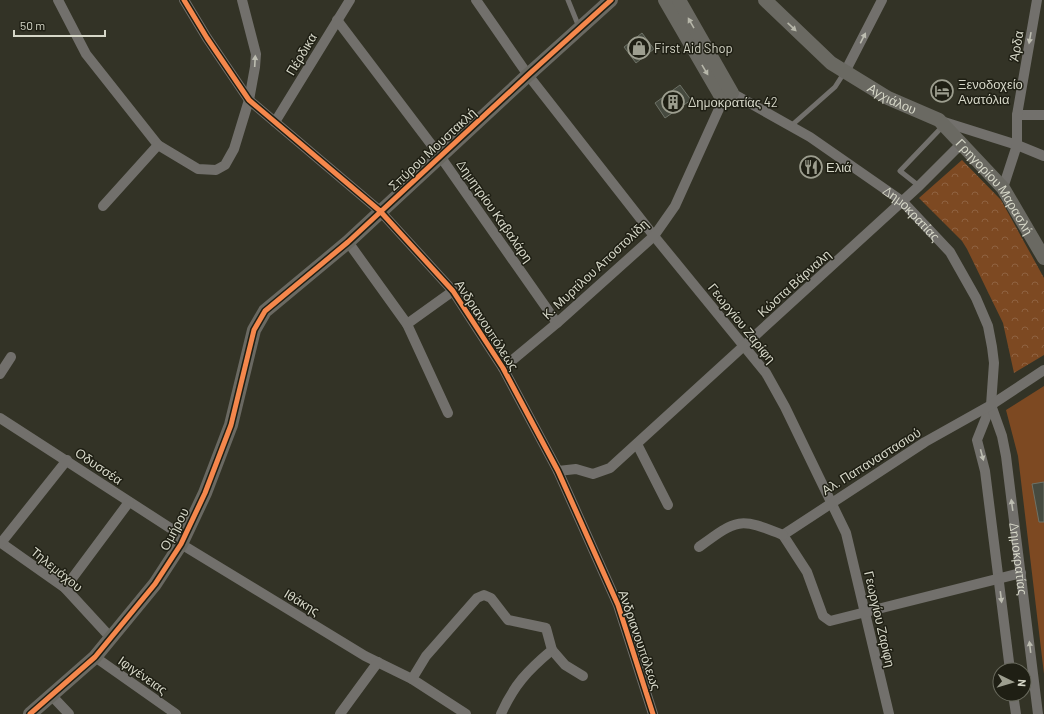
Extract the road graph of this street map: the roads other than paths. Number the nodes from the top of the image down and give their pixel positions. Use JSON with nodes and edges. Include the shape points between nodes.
{"nodes":[{"id":1,"x":58,"y":0,"type":"edge"},
{"id":2,"x":184,"y":0,"type":"edge"},
{"id":3,"x":242,"y":0,"type":"edge"},
{"id":4,"x":350,"y":0,"type":"edge"},
{"id":5,"x":476,"y":0,"type":"edge"},
{"id":6,"x":568,"y":0,"type":"edge"},
{"id":7,"x":612,"y":0,"type":"edge"},
{"id":8,"x":665,"y":0,"type":"edge"},
{"id":9,"x":679,"y":0,"type":"edge"},
{"id":10,"x":765,"y":0,"type":"edge"},
{"id":11,"x":882,"y":0,"type":"edge"},
{"id":12,"x":1037,"y":0,"type":"edge"},
{"id":13,"x":336,"y":20,"type":"junction"},
{"id":14,"x":580,"y":28,"type":"junction"},
{"id":15,"x":845,"y":72,"type":"junction"},
{"id":16,"x":528,"y":75,"type":"junction"},
{"id":17,"x":727,"y":96,"type":"junction"},
{"id":18,"x":249,"y":100,"type":"junction"},
{"id":19,"x":1017,"y":115,"type":"junction"},
{"id":20,"x":1044,"y":115,"type":"edge"},
{"id":21,"x":275,"y":122,"type":"junction"},
{"id":22,"x":942,"y":123,"type":"junction"},
{"id":23,"x":792,"y":126,"type":"junction"},
{"id":24,"x":962,"y":143,"type":"junction"},
{"id":25,"x":158,"y":145,"type":"junction"},
{"id":26,"x":1017,"y":145,"type":"junction"},
{"id":27,"x":440,"y":156,"type":"junction"},
{"id":28,"x":1044,"y":156,"type":"edge"},
{"id":29,"x":919,"y":186,"type":"junction"},
{"id":30,"x":1003,"y":188,"type":"junction"},
{"id":31,"x":902,"y":201,"type":"junction"},
{"id":32,"x":103,"y":206,"type":"dead end"},
{"id":33,"x":380,"y":211,"type":"junction"},
{"id":34,"x":654,"y":236,"type":"junction"},
{"id":35,"x":348,"y":242,"type":"junction"},
{"id":36,"x":1044,"y":258,"type":"edge"},
{"id":37,"x":453,"y":291,"type":"junction"},
{"id":38,"x":265,"y":311,"type":"joint"},
{"id":39,"x":557,"y":323,"type":"junction"},
{"id":40,"x":407,"y":324,"type":"junction"},
{"id":41,"x":744,"y":346,"type":"junction"},
{"id":42,"x":11,"y":357,"type":"dead end"},
{"id":43,"x":503,"y":368,"type":"junction"},
{"id":44,"x":1044,"y":370,"type":"edge"},
{"id":45,"x":0,"y":374,"type":"edge"},
{"id":46,"x":991,"y":405,"type":"junction"},
{"id":47,"x":448,"y":413,"type":"dead end"},
{"id":48,"x":0,"y":418,"type":"edge"},
{"id":49,"x":637,"y":444,"type":"junction"},
{"id":50,"x":67,"y":460,"type":"junction"},
{"id":51,"x":558,"y":471,"type":"junction"},
{"id":52,"x":129,"y":502,"type":"junction"},
{"id":53,"x":830,"y":502,"type":"junction"},
{"id":54,"x":668,"y":505,"type":"dead end"},
{"id":55,"x":783,"y":534,"type":"junction"},
{"id":56,"x":182,"y":540,"type":"junction"},
{"id":57,"x":1,"y":542,"type":"edge"},
{"id":58,"x":699,"y":547,"type":"dead end"},
{"id":59,"x":1021,"y":573,"type":"junction"},
{"id":60,"x":998,"y":579,"type":"junction"},
{"id":61,"x":65,"y":588,"type":"junction"},
{"id":62,"x":865,"y":612,"type":"junction"},
{"id":63,"x":111,"y":638,"type":"junction"},
{"id":64,"x":552,"y":650,"type":"junction"},
{"id":65,"x":95,"y":657,"type":"junction"},
{"id":66,"x":378,"y":662,"type":"junction"},
{"id":67,"x":1009,"y":662,"type":"edge"},
{"id":68,"x":583,"y":676,"type":"dead end"},
{"id":69,"x":412,"y":679,"type":"junction"},
{"id":70,"x":52,"y":696,"type":"junction"},
{"id":71,"x":1015,"y":702,"type":"edge"},
{"id":72,"x":30,"y":714,"type":"edge"},
{"id":73,"x":69,"y":714,"type":"edge"},
{"id":74,"x":176,"y":714,"type":"edge"},
{"id":75,"x":340,"y":714,"type":"edge"},
{"id":76,"x":466,"y":714,"type":"edge"},
{"id":77,"x":501,"y":714,"type":"edge"},
{"id":78,"x":653,"y":714,"type":"edge"},
{"id":79,"x":889,"y":714,"type":"edge"},
{"id":80,"x":1016,"y":714,"type":"edge"},
{"id":81,"x":1038,"y":714,"type":"edge"}],
"edges":[{"from":1,"to":25,"type":"street","via":[[86,54]]},
{"from":2,"to":18,"type":"street","name":"Ανδριανουπόλεως"},
{"from":18,"to":3,"type":"street","one_way":true,"via":[[256,54]]},
{"from":4,"to":13,"type":"street","name":"Πέρδικα"},
{"from":5,"to":16,"type":"street","name":"Γεωργίου Ζαρίφη"},
{"from":6,"to":14,"type":"lane"},
{"from":7,"to":14,"type":"street","name":"Σπύρου Μουστακλή"},
{"from":8,"to":17,"type":"street","one_way":true},
{"from":17,"to":9,"type":"street","one_way":true},
{"from":10,"to":15,"type":"street","name":"Αγχιάλου","one_way":true,"via":[[831,63]]},
{"from":15,"to":11,"type":"street","one_way":true},
{"from":12,"to":19,"type":"street","name":"Άρδα","one_way":true},
{"from":13,"to":21,"type":"street","name":"Πέρδικα"},
{"from":13,"to":27,"type":"street","name":"Δημητρίου Καβαλάρη"},
{"from":14,"to":16,"type":"street","name":"Σπύρου Μουστακλή"},
{"from":15,"to":22,"type":"street","name":"Αγχιάλου","via":[[888,98]]},
{"from":15,"to":23,"type":"lane","via":[[835,87]]},
{"from":16,"to":27,"type":"street","name":"Σπύρου Μουστακλή"},
{"from":16,"to":34,"type":"street","name":"Γεωργίου Ζαρίφη"},
{"from":17,"to":23,"type":"street","name":"Δημοκρατίας"},
{"from":17,"to":34,"type":"street","name":"Κ. Μυρτίλου Αποστολίδη","via":[[675,206]]},
{"from":18,"to":21,"type":"street","name":"Ανδριανουπόλεως"},
{"from":18,"to":25,"type":"street","via":[[234,149],[225,165],[216,170],[198,169]]},
{"from":19,"to":20,"type":"street"},
{"from":19,"to":26,"type":"street","name":"Άρδα"},
{"from":21,"to":33,"type":"street","name":"Ανδριανουπόλεως"},
{"from":22,"to":24,"type":"street","name":"Γρηγορίου Μαρασλή"},
{"from":22,"to":26,"type":"street","name":"Αγχιάλου"},
{"from":22,"to":29,"type":"lane","via":[[900,171]]},
{"from":23,"to":31,"type":"street","name":"Δημοκρατίας"},
{"from":24,"to":29,"type":"street","name":"Κώστα Βάρναλη"},
{"from":24,"to":30,"type":"street","name":"Γρηγορίου Μαρασλή"},
{"from":25,"to":32,"type":"street"},
{"from":26,"to":28,"type":"street","name":"Αγχιάλου"},
{"from":26,"to":30,"type":"street","name":"Άρδα"},
{"from":27,"to":33,"type":"street","name":"Σπύρου Μουστακλή"},
{"from":27,"to":39,"type":"street","name":"Δημητρίου Καβαλάρη"},
{"from":29,"to":31,"type":"street","name":"Κώστα Βάρναλη"},
{"from":30,"to":36,"type":"street","name":"Γρηγορίου Μαρασλή"},
{"from":31,"to":41,"type":"street","name":"Κώστα Βάρναλη"},
{"from":31,"to":46,"type":"street","name":"Δημοκρατίας","via":[[950,252],[976,298],[988,326],[992,347],[994,363]]},
{"from":33,"to":35,"type":"street","name":"Σπύρου Μουστακλή"},
{"from":33,"to":37,"type":"street","name":"Ανδριανουπόλεως"},
{"from":34,"to":39,"type":"street","name":"Κ. Μυρτίλου Αποστολίδη"},
{"from":34,"to":41,"type":"street","name":"Γεωργίου Ζαρίφη"},
{"from":35,"to":38,"type":"street","name":"Σπύρου Μουστακλή"},
{"from":35,"to":40,"type":"street"},
{"from":37,"to":40,"type":"street"},
{"from":37,"to":43,"type":"street","name":"Ανδριανουπόλεως"},
{"from":38,"to":56,"type":"street","name":"Ομήρου","via":[[254,330],[229,429],[205,494]]},
{"from":39,"to":43,"type":"street","name":"Κ. Μυρτίλου Αποστολίδη"},
{"from":40,"to":47,"type":"street"},
{"from":41,"to":49,"type":"street","name":"Κώστα Βάρναλη"},
{"from":41,"to":53,"type":"street","name":"Γεωργίου Ζαρίφη","via":[[766,373],[785,407]]},
{"from":42,"to":45,"type":"street"},
{"from":43,"to":51,"type":"street","name":"Ανδριανουπόλεως"},
{"from":44,"to":46,"type":"street","name":"Αλ. Παπαναστασιού"},
{"from":46,"to":53,"type":"street","name":"Αλ. Παπαναστασιού","via":[[925,442]]},
{"from":59,"to":46,"type":"street","name":"Δημοκρατίας","one_way":true,"via":[[1006,456]]},
{"from":46,"to":60,"type":"street","name":"Δημοκρατίας","one_way":true,"via":[[977,440],[985,471]]},
{"from":48,"to":50,"type":"street","name":"Οδυσσέα"},
{"from":49,"to":51,"type":"street","name":"Κώστα Βάρναλη","via":[[602,472],[593,474],[576,469]]},
{"from":49,"to":54,"type":"street"},
{"from":50,"to":52,"type":"street","name":"Οδυσσέα"},
{"from":50,"to":57,"type":"street"},
{"from":51,"to":78,"type":"street","name":"Ανδριανουπόλεως","via":[[618,605]]},
{"from":52,"to":56,"type":"street","name":"Οδυσσέα"},
{"from":52,"to":61,"type":"street"},
{"from":53,"to":55,"type":"street","name":"Αλ. Παπαναστασιού"},
{"from":53,"to":62,"type":"street","name":"Γεωργίου Ζαρίφη","via":[[850,545]]},
{"from":55,"to":58,"type":"street","via":[[755,523],[739,523],[719,532]]},
{"from":55,"to":62,"type":"street","via":[[807,572],[823,616],[830,621]]},
{"from":56,"to":63,"type":"street","name":"Ομήρου","via":[[155,584]]},
{"from":56,"to":66,"type":"street","name":"Ιθάκης"},
{"from":57,"to":61,"type":"street","name":"Τηλεμάχου"},
{"from":59,"to":60,"type":"street"},
{"from":81,"to":59,"type":"street","name":"Δημοκρατίας","one_way":true},
{"from":60,"to":62,"type":"street"},
{"from":60,"to":67,"type":"street","name":"Δημοκρατίας","one_way":true},
{"from":61,"to":63,"type":"street","name":"Τηλεμάχου"},
{"from":62,"to":79,"type":"street","name":"Γεωργίου Ζαρίφη"},
{"from":63,"to":65,"type":"street","name":"Ομήρου"},
{"from":64,"to":68,"type":"street","via":[[565,665]]},
{"from":64,"to":69,"type":"street","via":[[546,628],[510,622],[491,598],[484,595],[477,598],[426,656]]},
{"from":64,"to":77,"type":"street","via":[[530,669],[511,692]]},
{"from":65,"to":70,"type":"street","name":"Ομήρου"},
{"from":65,"to":74,"type":"street","name":"Ιφιγένειας"},
{"from":66,"to":69,"type":"street","name":"Ιθάκης"},
{"from":66,"to":75,"type":"street"},
{"from":69,"to":76,"type":"street","name":"Ιθάκης"},
{"from":70,"to":72,"type":"street","name":"Ομήρου"},
{"from":70,"to":73,"type":"street"},
{"from":71,"to":80,"type":"street"}]}
